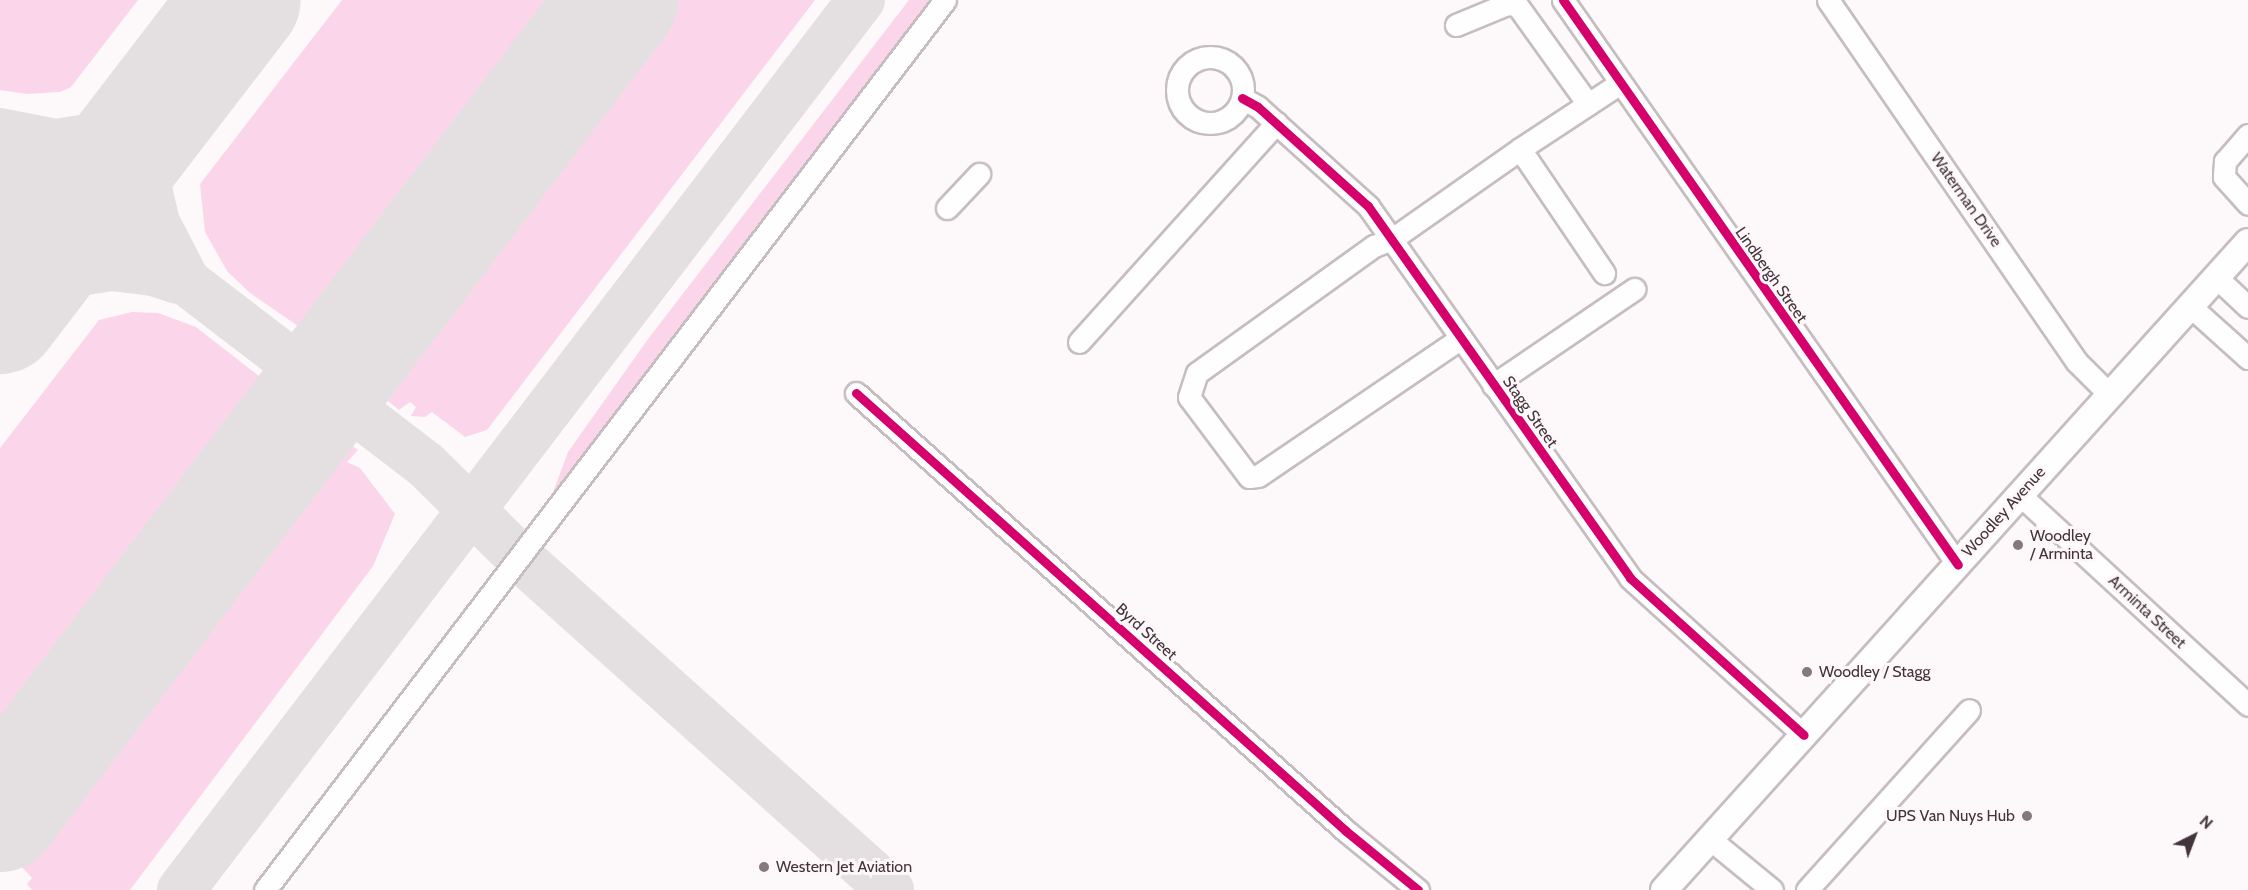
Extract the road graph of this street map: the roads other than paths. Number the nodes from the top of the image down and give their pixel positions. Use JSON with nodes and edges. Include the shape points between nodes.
{"nodes":[{"id":1,"x":945,"y":0,"type":"edge"},
{"id":2,"x":1563,"y":0,"type":"edge"},
{"id":3,"x":1828,"y":0,"type":"edge"},
{"id":4,"x":1456,"y":25,"type":"dead end"},
{"id":5,"x":1620,"y":83,"type":"junction"},
{"id":6,"x":1242,"y":98,"type":"dead end"},
{"id":7,"x":1588,"y":104,"type":"junction"},
{"id":8,"x":1276,"y":123,"type":"junction"},
{"id":9,"x":2248,"y":135,"type":"edge"},
{"id":10,"x":1520,"y":149,"type":"junction"},
{"id":11,"x":979,"y":174,"type":"dead end"},
{"id":12,"x":2248,"y":204,"type":"edge"},
{"id":13,"x":947,"y":208,"type":"dead end"},
{"id":14,"x":1392,"y":239,"type":"junction"},
{"id":15,"x":2248,"y":242,"type":"edge"},
{"id":16,"x":1604,"y":273,"type":"dead end"},
{"id":17,"x":2216,"y":277,"type":"junction"},
{"id":18,"x":1634,"y":289,"type":"dead end"},
{"id":19,"x":2190,"y":306,"type":"junction"},
{"id":20,"x":2248,"y":307,"type":"edge"},
{"id":21,"x":1461,"y":338,"type":"junction"},
{"id":22,"x":1079,"y":342,"type":"dead end"},
{"id":23,"x":2248,"y":358,"type":"edge"},
{"id":24,"x":1494,"y":385,"type":"junction"},
{"id":25,"x":856,"y":393,"type":"dead end"},
{"id":26,"x":2110,"y":395,"type":"junction"},
{"id":27,"x":2020,"y":495,"type":"junction"},
{"id":28,"x":1958,"y":564,"type":"junction"},
{"id":29,"x":2248,"y":705,"type":"edge"},
{"id":30,"x":1969,"y":710,"type":"dead end"},
{"id":31,"x":1804,"y":735,"type":"junction"},
{"id":32,"x":1710,"y":839,"type":"junction"},
{"id":33,"x":265,"y":890,"type":"edge"},
{"id":34,"x":1418,"y":890,"type":"edge"},
{"id":35,"x":1664,"y":890,"type":"edge"},
{"id":36,"x":1772,"y":890,"type":"edge"},
{"id":37,"x":1807,"y":890,"type":"edge"}],
"edges":[{"from":1,"to":33,"type":"street"},
{"from":2,"to":5,"type":"street","name":"Lindbergh Street"},
{"from":3,"to":26,"type":"street","name":"Waterman Drive","via":[[2077,362]]},
{"from":4,"to":7,"type":"street","via":[[1507,4],[1517,5]]},
{"from":5,"to":7,"type":"street"},
{"from":5,"to":28,"type":"street","name":"Lindbergh Street"},
{"from":6,"to":8,"type":"street","name":"Stagg Street"},
{"from":7,"to":10,"type":"street"},
{"from":8,"to":14,"type":"street","name":"Stagg Street","via":[[1353,191]]},
{"from":8,"to":22,"type":"street"},
{"from":9,"to":12,"type":"street","via":[[2225,161],[2224,177]]},
{"from":10,"to":14,"type":"street"},
{"from":10,"to":16,"type":"street"},
{"from":11,"to":13,"type":"street"},
{"from":14,"to":21,"type":"street","name":"Stagg Street"},
{"from":14,"to":21,"type":"street","via":[[1374,246],[1197,373],[1189,397],[1250,477],[1258,476]]},
{"from":15,"to":17,"type":"main road","name":"Woodley Avenue"},
{"from":17,"to":19,"type":"main road","name":"Woodley Avenue"},
{"from":17,"to":20,"type":"street"},
{"from":18,"to":24,"type":"street"},
{"from":19,"to":23,"type":"street"},
{"from":19,"to":26,"type":"main road","name":"Woodley Avenue"},
{"from":21,"to":24,"type":"street","name":"Stagg Street"},
{"from":24,"to":31,"type":"street","name":"Stagg Street","via":[[1630,578]]},
{"from":25,"to":34,"type":"street","name":"Byrd Street","via":[[1337,823]]},
{"from":26,"to":27,"type":"main road","name":"Woodley Avenue"},
{"from":27,"to":28,"type":"main road","name":"Woodley Avenue"},
{"from":27,"to":29,"type":"street","name":"Arminta Street"},
{"from":28,"to":31,"type":"main road","name":"Woodley Avenue"},
{"from":30,"to":37,"type":"street"},
{"from":31,"to":32,"type":"main road","name":"Woodley Avenue"},
{"from":32,"to":35,"type":"main road","name":"Woodley Avenue"},
{"from":32,"to":36,"type":"street"}]}
